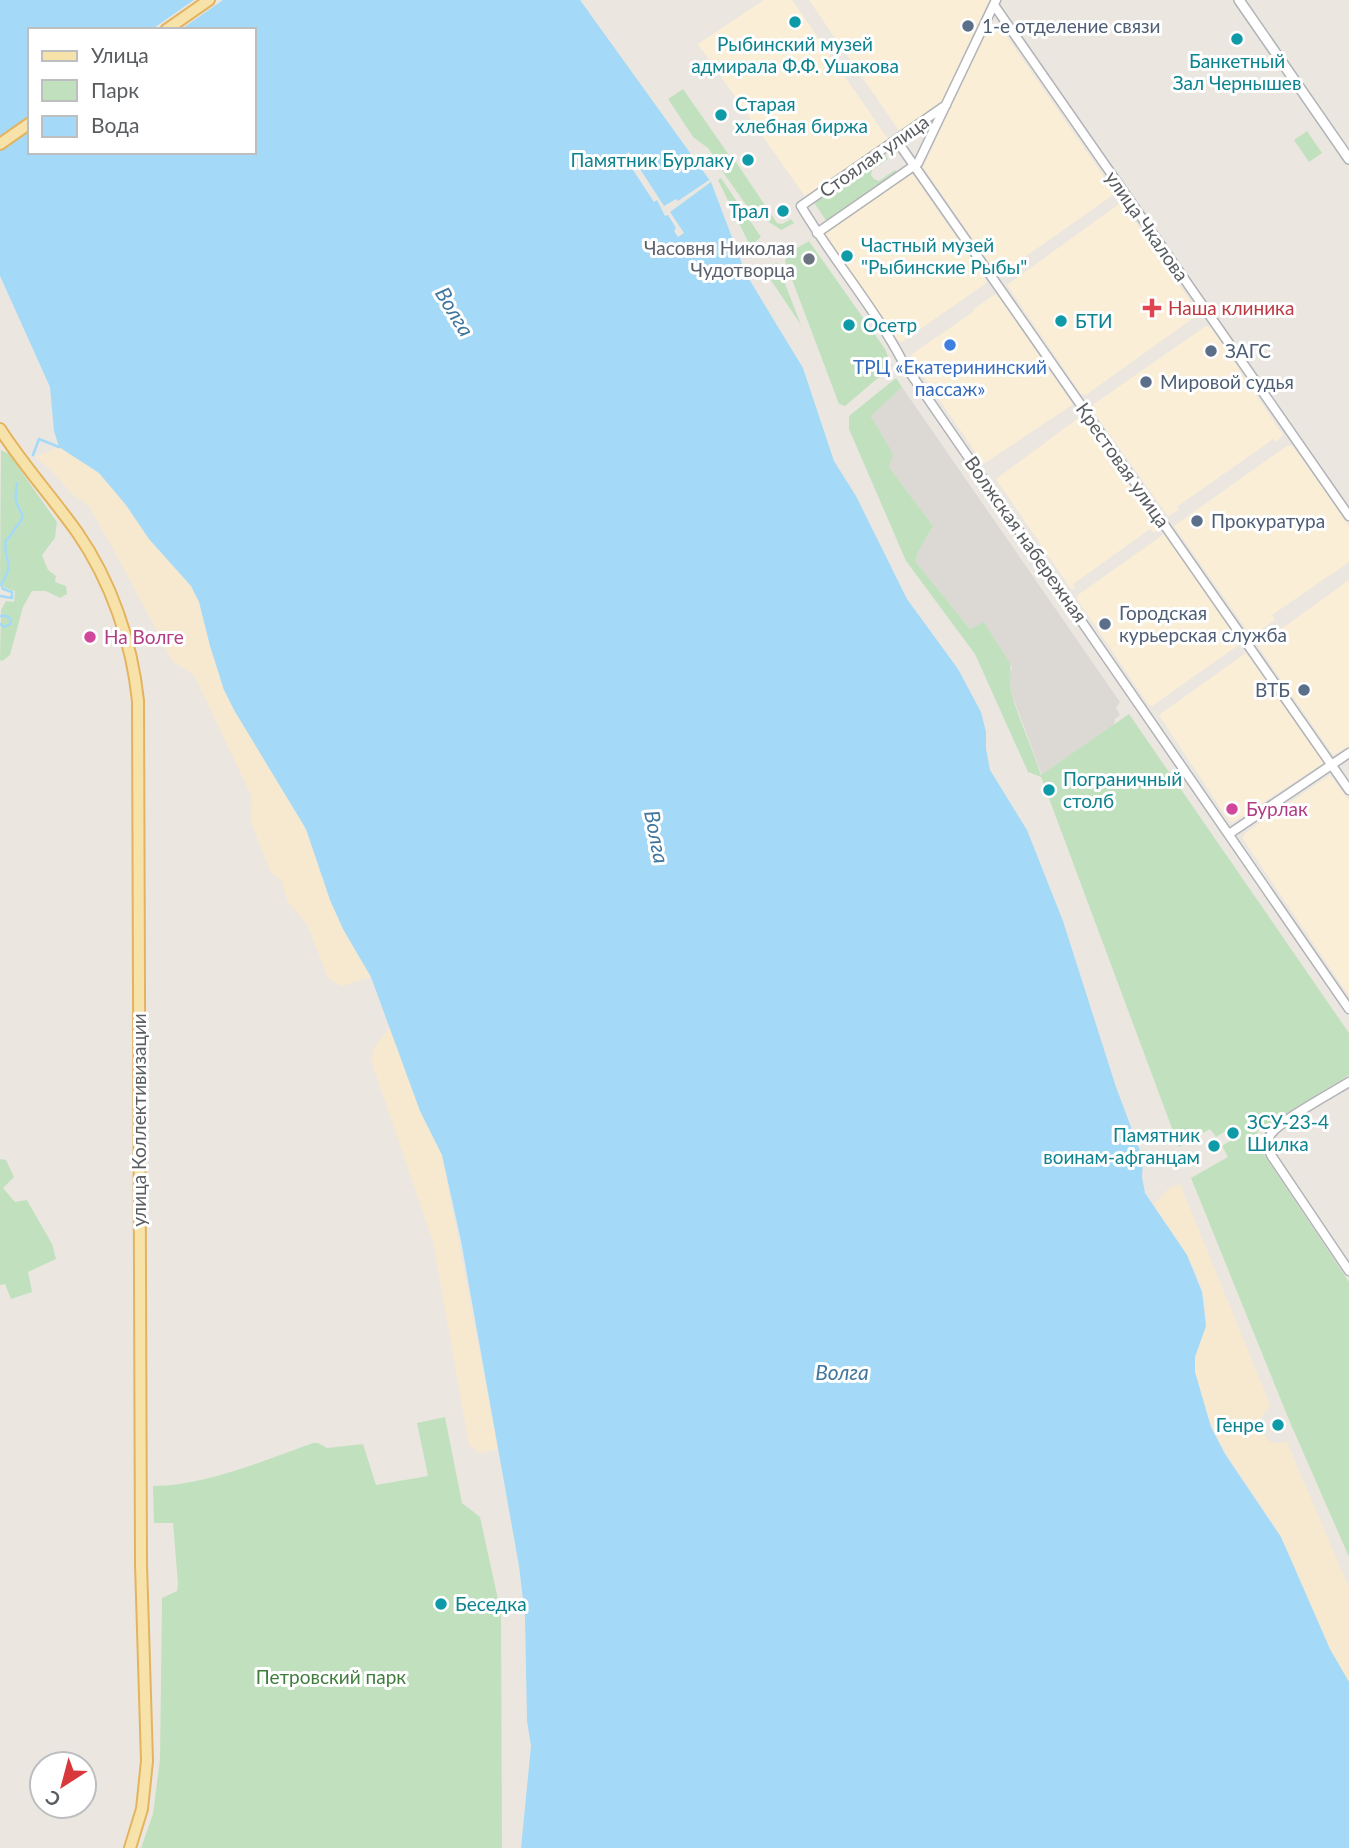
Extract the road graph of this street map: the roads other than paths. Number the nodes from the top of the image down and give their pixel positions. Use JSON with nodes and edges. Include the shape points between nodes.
{"nodes":[{"id":1,"x":209,"y":0,"type":"edge"},
{"id":2,"x":1239,"y":0,"type":"edge"},
{"id":3,"x":995,"y":3,"type":"edge"},
{"id":4,"x":169,"y":28,"type":"edge"},
{"id":5,"x":946,"y":105,"type":"junction"},
{"id":6,"x":28,"y":125,"type":"edge"},
{"id":7,"x":897,"y":141,"type":"junction"},
{"id":8,"x":0,"y":144,"type":"edge"},
{"id":9,"x":1349,"y":159,"type":"edge"},
{"id":10,"x":915,"y":167,"type":"junction"},
{"id":11,"x":802,"y":206,"type":"joint"},
{"id":12,"x":817,"y":233,"type":"junction"},
{"id":13,"x":0,"y":429,"type":"edge"},
{"id":14,"x":1349,"y":516,"type":"edge"},
{"id":15,"x":1349,"y":753,"type":"edge"},
{"id":16,"x":1332,"y":765,"type":"junction"},
{"id":17,"x":1349,"y":790,"type":"edge"},
{"id":18,"x":1229,"y":834,"type":"junction"},
{"id":19,"x":1349,"y":1009,"type":"edge"},
{"id":20,"x":1349,"y":1082,"type":"edge"},
{"id":21,"x":1349,"y":1271,"type":"edge"},
{"id":22,"x":130,"y":1848,"type":"edge"}],
"edges":[{"from":1,"to":4,"type":"main road"},
{"from":2,"to":9,"type":"main road"},
{"from":3,"to":5,"type":"street","name":"Стоялая улица"},
{"from":3,"to":14,"type":"street","name":"улица Чкалова"},
{"from":5,"to":7,"type":"street","name":"Стоялая улица"},
{"from":5,"to":10,"type":"street","name":"Стоялая улица"},
{"from":6,"to":8,"type":"main road"},
{"from":7,"to":10,"type":"street","name":"Крестовая улица"},
{"from":7,"to":11,"type":"street","name":"Стоялая улица"},
{"from":10,"to":12,"type":"street","name":"Стоялая улица"},
{"from":10,"to":16,"type":"street","name":"Крестовая улица"},
{"from":11,"to":12,"type":"street","name":"Волжская набережная"},
{"from":12,"to":18,"type":"street","name":"Волжская набережная"},
{"from":13,"to":22,"type":"main road","name":"улица Коллективизации","via":[[78,534],[99,570],[128,643],[138,701],[141,1564],[147,1761],[142,1809]]},
{"from":15,"to":16,"type":"street"},
{"from":16,"to":17,"type":"street","name":"Крестовая улица"},
{"from":16,"to":18,"type":"street"},
{"from":18,"to":19,"type":"street","name":"Волжская набережная"},
{"from":20,"to":21,"type":"street","via":[[1281,1125],[1268,1141],[1271,1155]]}]}
